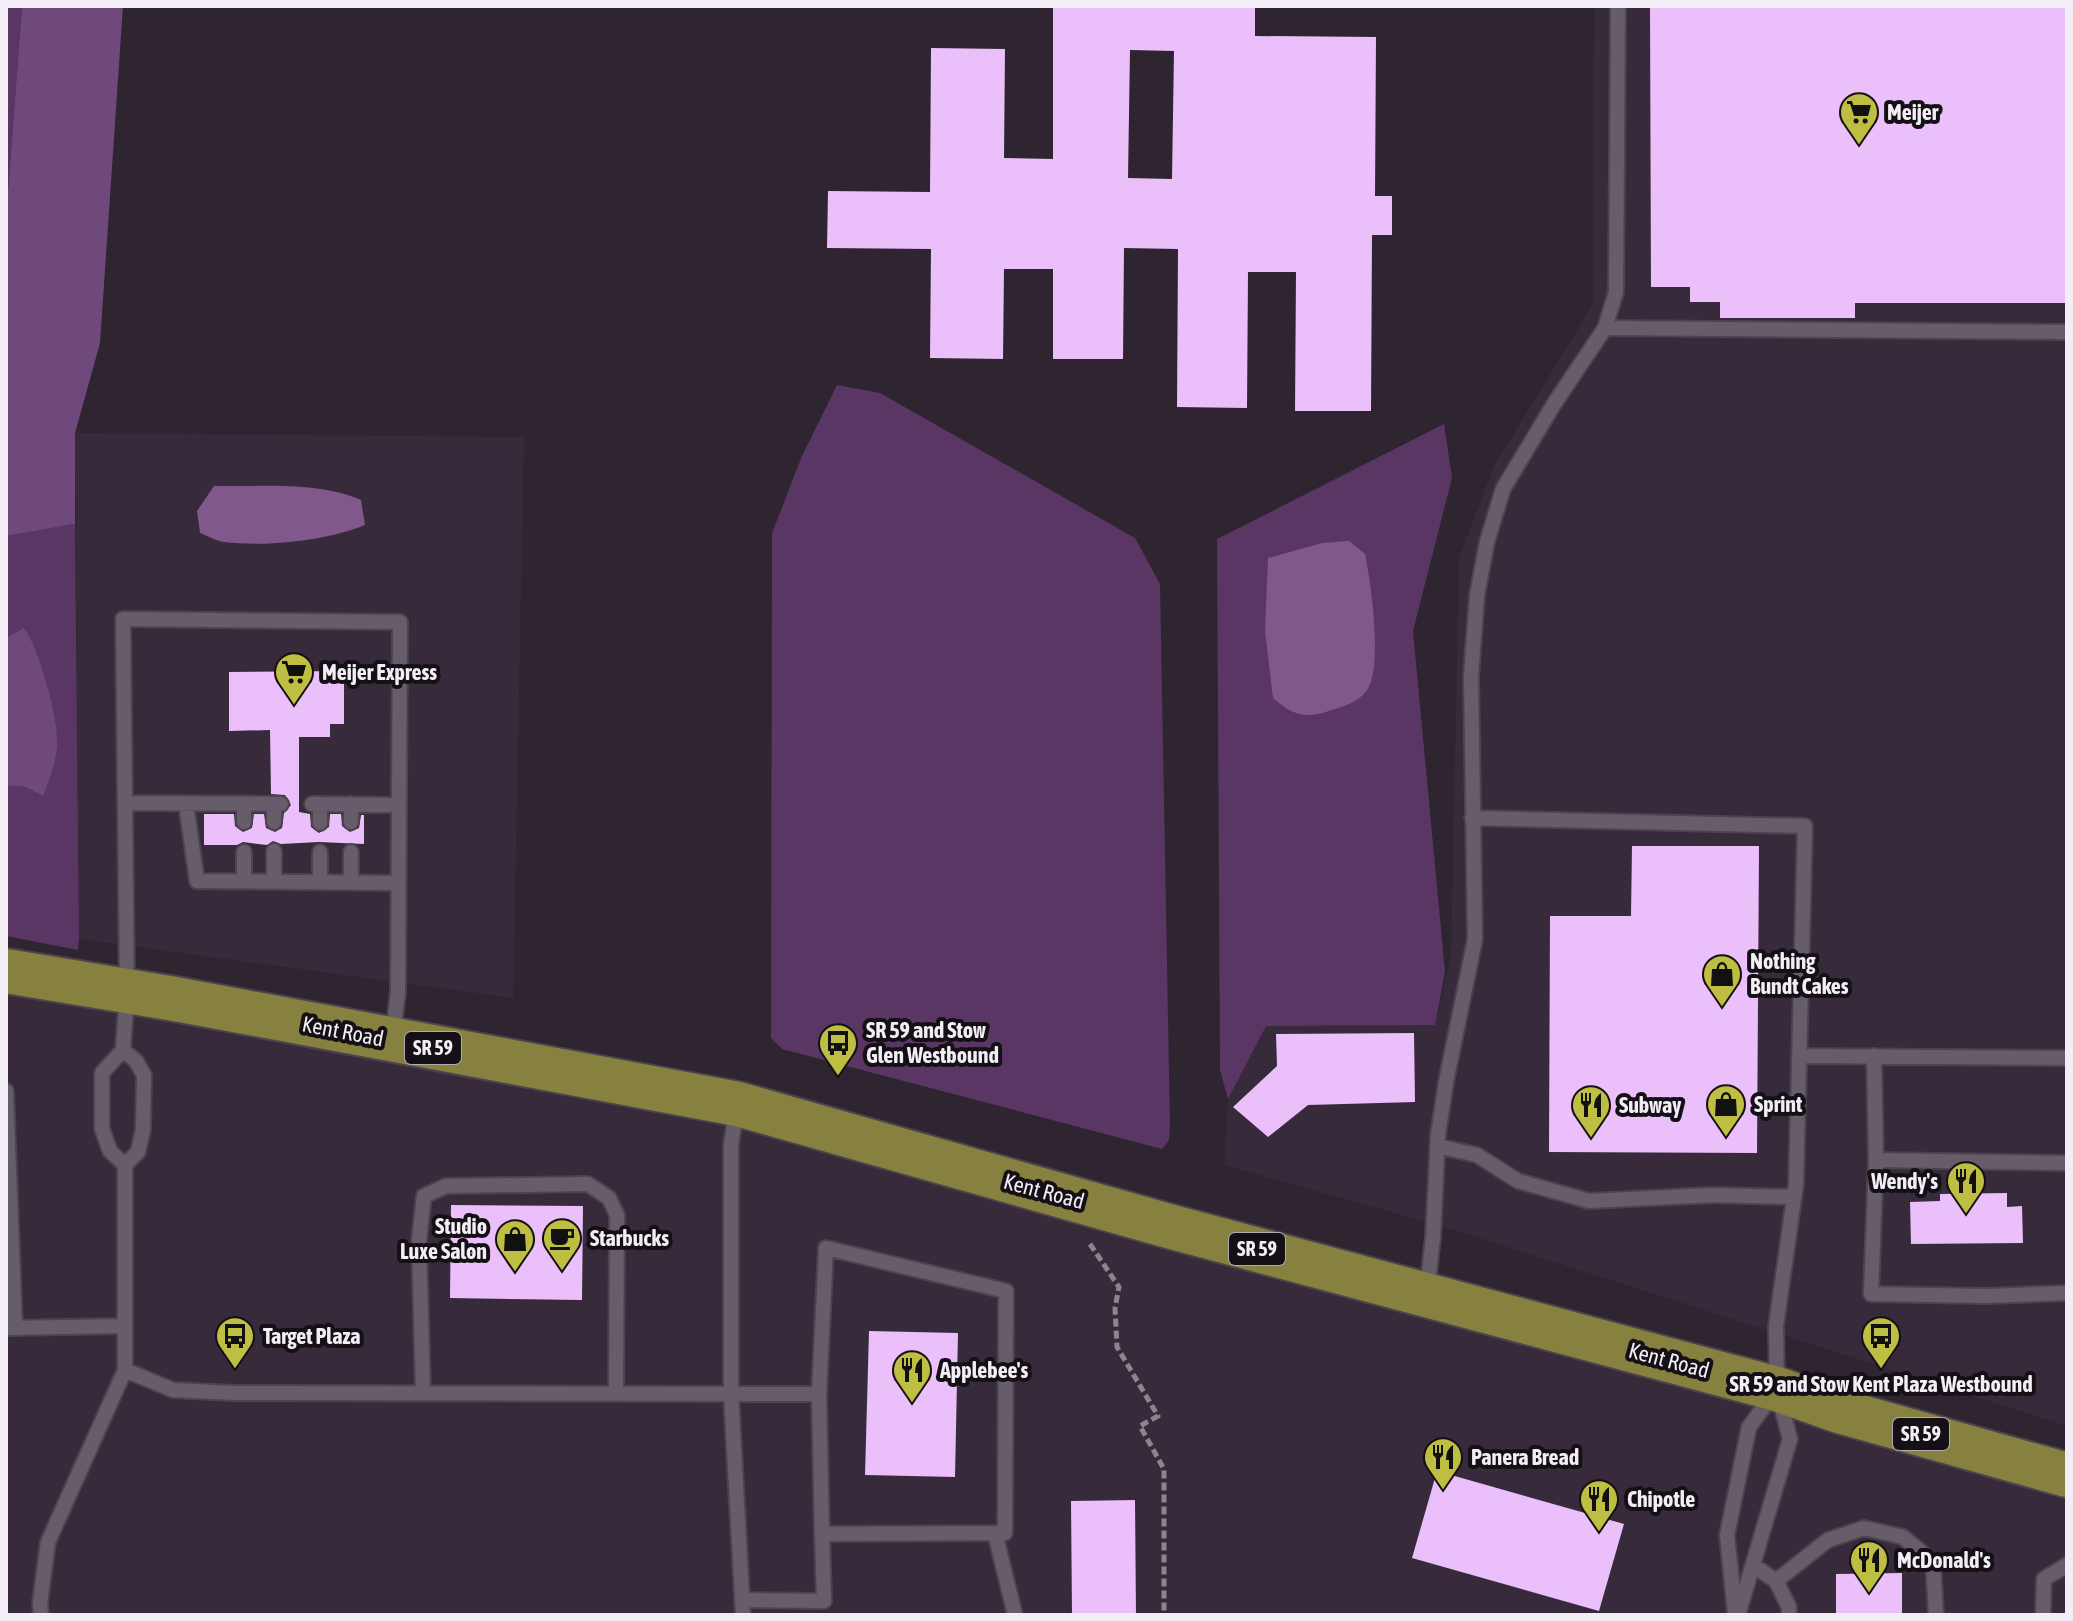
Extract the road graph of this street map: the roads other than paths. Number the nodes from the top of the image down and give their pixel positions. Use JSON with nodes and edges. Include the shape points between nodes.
{"nodes":[{"id":1,"x":1618,"y":6,"type":"edge"},
{"id":2,"x":1605,"y":328,"type":"junction"},
{"id":3,"x":2067,"y":332,"type":"edge"},
{"id":4,"x":125,"y":803,"type":"junction"},
{"id":5,"x":186,"y":804,"type":"junction"},
{"id":6,"x":244,"y":804,"type":"junction"},
{"id":7,"x":351,"y":804,"type":"junction"},
{"id":8,"x":399,"y":805,"type":"junction"},
{"id":9,"x":1472,"y":818,"type":"junction"},
{"id":10,"x":244,"y":822,"type":"dead end"},
{"id":11,"x":274,"y":822,"type":"dead end"},
{"id":12,"x":351,"y":822,"type":"dead end"},
{"id":13,"x":320,"y":823,"type":"dead end"},
{"id":14,"x":274,"y":851,"type":"dead end"},
{"id":15,"x":244,"y":852,"type":"dead end"},
{"id":16,"x":320,"y":852,"type":"dead end"},
{"id":17,"x":351,"y":852,"type":"dead end"},
{"id":18,"x":244,"y":881,"type":"junction"},
{"id":19,"x":274,"y":881,"type":"junction"},
{"id":20,"x":320,"y":882,"type":"junction"},
{"id":21,"x":351,"y":882,"type":"junction"},
{"id":22,"x":398,"y":883,"type":"junction"},
{"id":23,"x":6,"y":971,"type":"edge"},
{"id":24,"x":127,"y":992,"type":"junction"},
{"id":25,"x":392,"y":1040,"type":"junction"},
{"id":26,"x":123,"y":1050,"type":"junction"},
{"id":27,"x":1801,"y":1056,"type":"junction"},
{"id":28,"x":1874,"y":1056,"type":"junction"},
{"id":29,"x":2067,"y":1058,"type":"edge"},
{"id":30,"x":6,"y":1091,"type":"edge"},
{"id":31,"x":738,"y":1104,"type":"junction"},
{"id":32,"x":1437,"y":1146,"type":"junction"},
{"id":33,"x":1876,"y":1160,"type":"junction"},
{"id":34,"x":2067,"y":1163,"type":"edge"},
{"id":35,"x":125,"y":1165,"type":"junction"},
{"id":36,"x":1794,"y":1197,"type":"junction"},
{"id":37,"x":2067,"y":1293,"type":"edge"},
{"id":38,"x":1426,"y":1295,"type":"junction"},
{"id":39,"x":125,"y":1326,"type":"junction"},
{"id":40,"x":10,"y":1328,"type":"edge"},
{"id":41,"x":125,"y":1370,"type":"junction"},
{"id":42,"x":1777,"y":1389,"type":"junction"},
{"id":43,"x":423,"y":1393,"type":"junction"},
{"id":44,"x":616,"y":1393,"type":"junction"},
{"id":45,"x":731,"y":1393,"type":"junction"},
{"id":46,"x":819,"y":1394,"type":"junction"},
{"id":47,"x":2067,"y":1475,"type":"edge"},
{"id":48,"x":995,"y":1533,"type":"junction"},
{"id":49,"x":822,"y":1534,"type":"junction"},
{"id":50,"x":1753,"y":1565,"type":"junction"},
{"id":51,"x":2067,"y":1565,"type":"edge"},
{"id":52,"x":1776,"y":1581,"type":"junction"},
{"id":53,"x":743,"y":1608,"type":"edge"},
{"id":54,"x":824,"y":1608,"type":"edge"},
{"id":55,"x":41,"y":1615,"type":"edge"},
{"id":56,"x":1015,"y":1615,"type":"edge"},
{"id":57,"x":1736,"y":1615,"type":"edge"},
{"id":58,"x":1789,"y":1615,"type":"edge"},
{"id":59,"x":1936,"y":1615,"type":"edge"},
{"id":60,"x":2043,"y":1615,"type":"edge"}],
"edges":[{"from":1,"to":2,"type":"lane","via":[[1616,292]]},
{"from":2,"to":3,"type":"lane"},
{"from":2,"to":9,"type":"lane","via":[[1503,489],[1487,542],[1471,676]]},
{"from":4,"to":5,"type":"lane"},
{"from":4,"to":8,"type":"lane","via":[[123,619],[400,622]]},
{"from":4,"to":24,"type":"lane"},
{"from":5,"to":6,"type":"lane"},
{"from":5,"to":18,"type":"lane","via":[[197,881]]},
{"from":6,"to":10,"type":"lane"},
{"from":6,"to":11,"type":"lane","via":[[278,804]]},
{"from":7,"to":8,"type":"lane"},
{"from":7,"to":12,"type":"lane"},
{"from":7,"to":13,"type":"lane","via":[[316,804]]},
{"from":8,"to":22,"type":"lane"},
{"from":9,"to":27,"type":"lane","via":[[1805,826]]},
{"from":9,"to":32,"type":"lane","via":[[1475,939]]},
{"from":14,"to":19,"type":"lane"},
{"from":15,"to":18,"type":"lane"},
{"from":16,"to":20,"type":"lane"},
{"from":17,"to":21,"type":"lane"},
{"from":18,"to":19,"type":"lane"},
{"from":19,"to":20,"type":"lane"},
{"from":20,"to":21,"type":"lane"},
{"from":21,"to":22,"type":"lane"},
{"from":22,"to":25,"type":"lane","via":[[398,992]]},
{"from":23,"to":24,"type":"main road","name":"Kent Road","number":"SR 59"},
{"from":24,"to":25,"type":"main road","name":"Kent Road","number":"SR 59"},
{"from":24,"to":26,"type":"lane"},
{"from":25,"to":31,"type":"main road","name":"Kent Road","number":"SR 59"},
{"from":26,"to":35,"type":"lane","via":[[144,1075],[143,1130],[138,1152]]},
{"from":26,"to":35,"type":"lane","via":[[102,1073],[102,1129],[110,1151]]},
{"from":27,"to":28,"type":"lane"},
{"from":27,"to":36,"type":"lane"},
{"from":28,"to":29,"type":"lane"},
{"from":28,"to":33,"type":"lane"},
{"from":30,"to":40,"type":"lane"},
{"from":31,"to":38,"type":"main road","name":"Kent Road","number":"SR 59"},
{"from":31,"to":45,"type":"lane","via":[[731,1144]]},
{"from":32,"to":36,"type":"lane","via":[[1477,1155],[1518,1181],[1589,1201]]},
{"from":32,"to":38,"type":"lane"},
{"from":33,"to":34,"type":"lane"},
{"from":33,"to":37,"type":"lane","via":[[1871,1294]]},
{"from":35,"to":39,"type":"lane"},
{"from":36,"to":42,"type":"lane","via":[[1776,1326]]},
{"from":38,"to":42,"type":"main road","name":"Kent Road","number":"SR 59"},
{"from":39,"to":40,"type":"lane"},
{"from":39,"to":41,"type":"lane"},
{"from":41,"to":43,"type":"lane","via":[[173,1390]]},
{"from":41,"to":55,"type":"lane","via":[[48,1542]]},
{"from":42,"to":47,"type":"main road","name":"Kent Road","number":"SR 59"},
{"from":42,"to":50,"type":"lane","via":[[1790,1439]]},
{"from":42,"to":57,"type":"lane","via":[[1749,1427],[1727,1535]]},
{"from":43,"to":44,"type":"lane"},
{"from":43,"to":44,"type":"lane","via":[[419,1240],[424,1196],[446,1186],[588,1184],[609,1198],[617,1215]]},
{"from":44,"to":45,"type":"lane"},
{"from":45,"to":46,"type":"lane"},
{"from":45,"to":53,"type":"lane"},
{"from":46,"to":48,"type":"lane","via":[[826,1248],[1006,1291],[1005,1533]]},
{"from":46,"to":49,"type":"lane"},
{"from":48,"to":49,"type":"lane"},
{"from":48,"to":56,"type":"lane"},
{"from":49,"to":54,"type":"lane"},
{"from":50,"to":52,"type":"lane"},
{"from":50,"to":57,"type":"lane"},
{"from":51,"to":60,"type":"lane","via":[[2044,1579]]},
{"from":52,"to":58,"type":"lane"},
{"from":52,"to":59,"type":"lane","via":[[1828,1540],[1864,1528],[1903,1537],[1933,1562]]},
{"from":53,"to":54,"type":"lane"}]}
